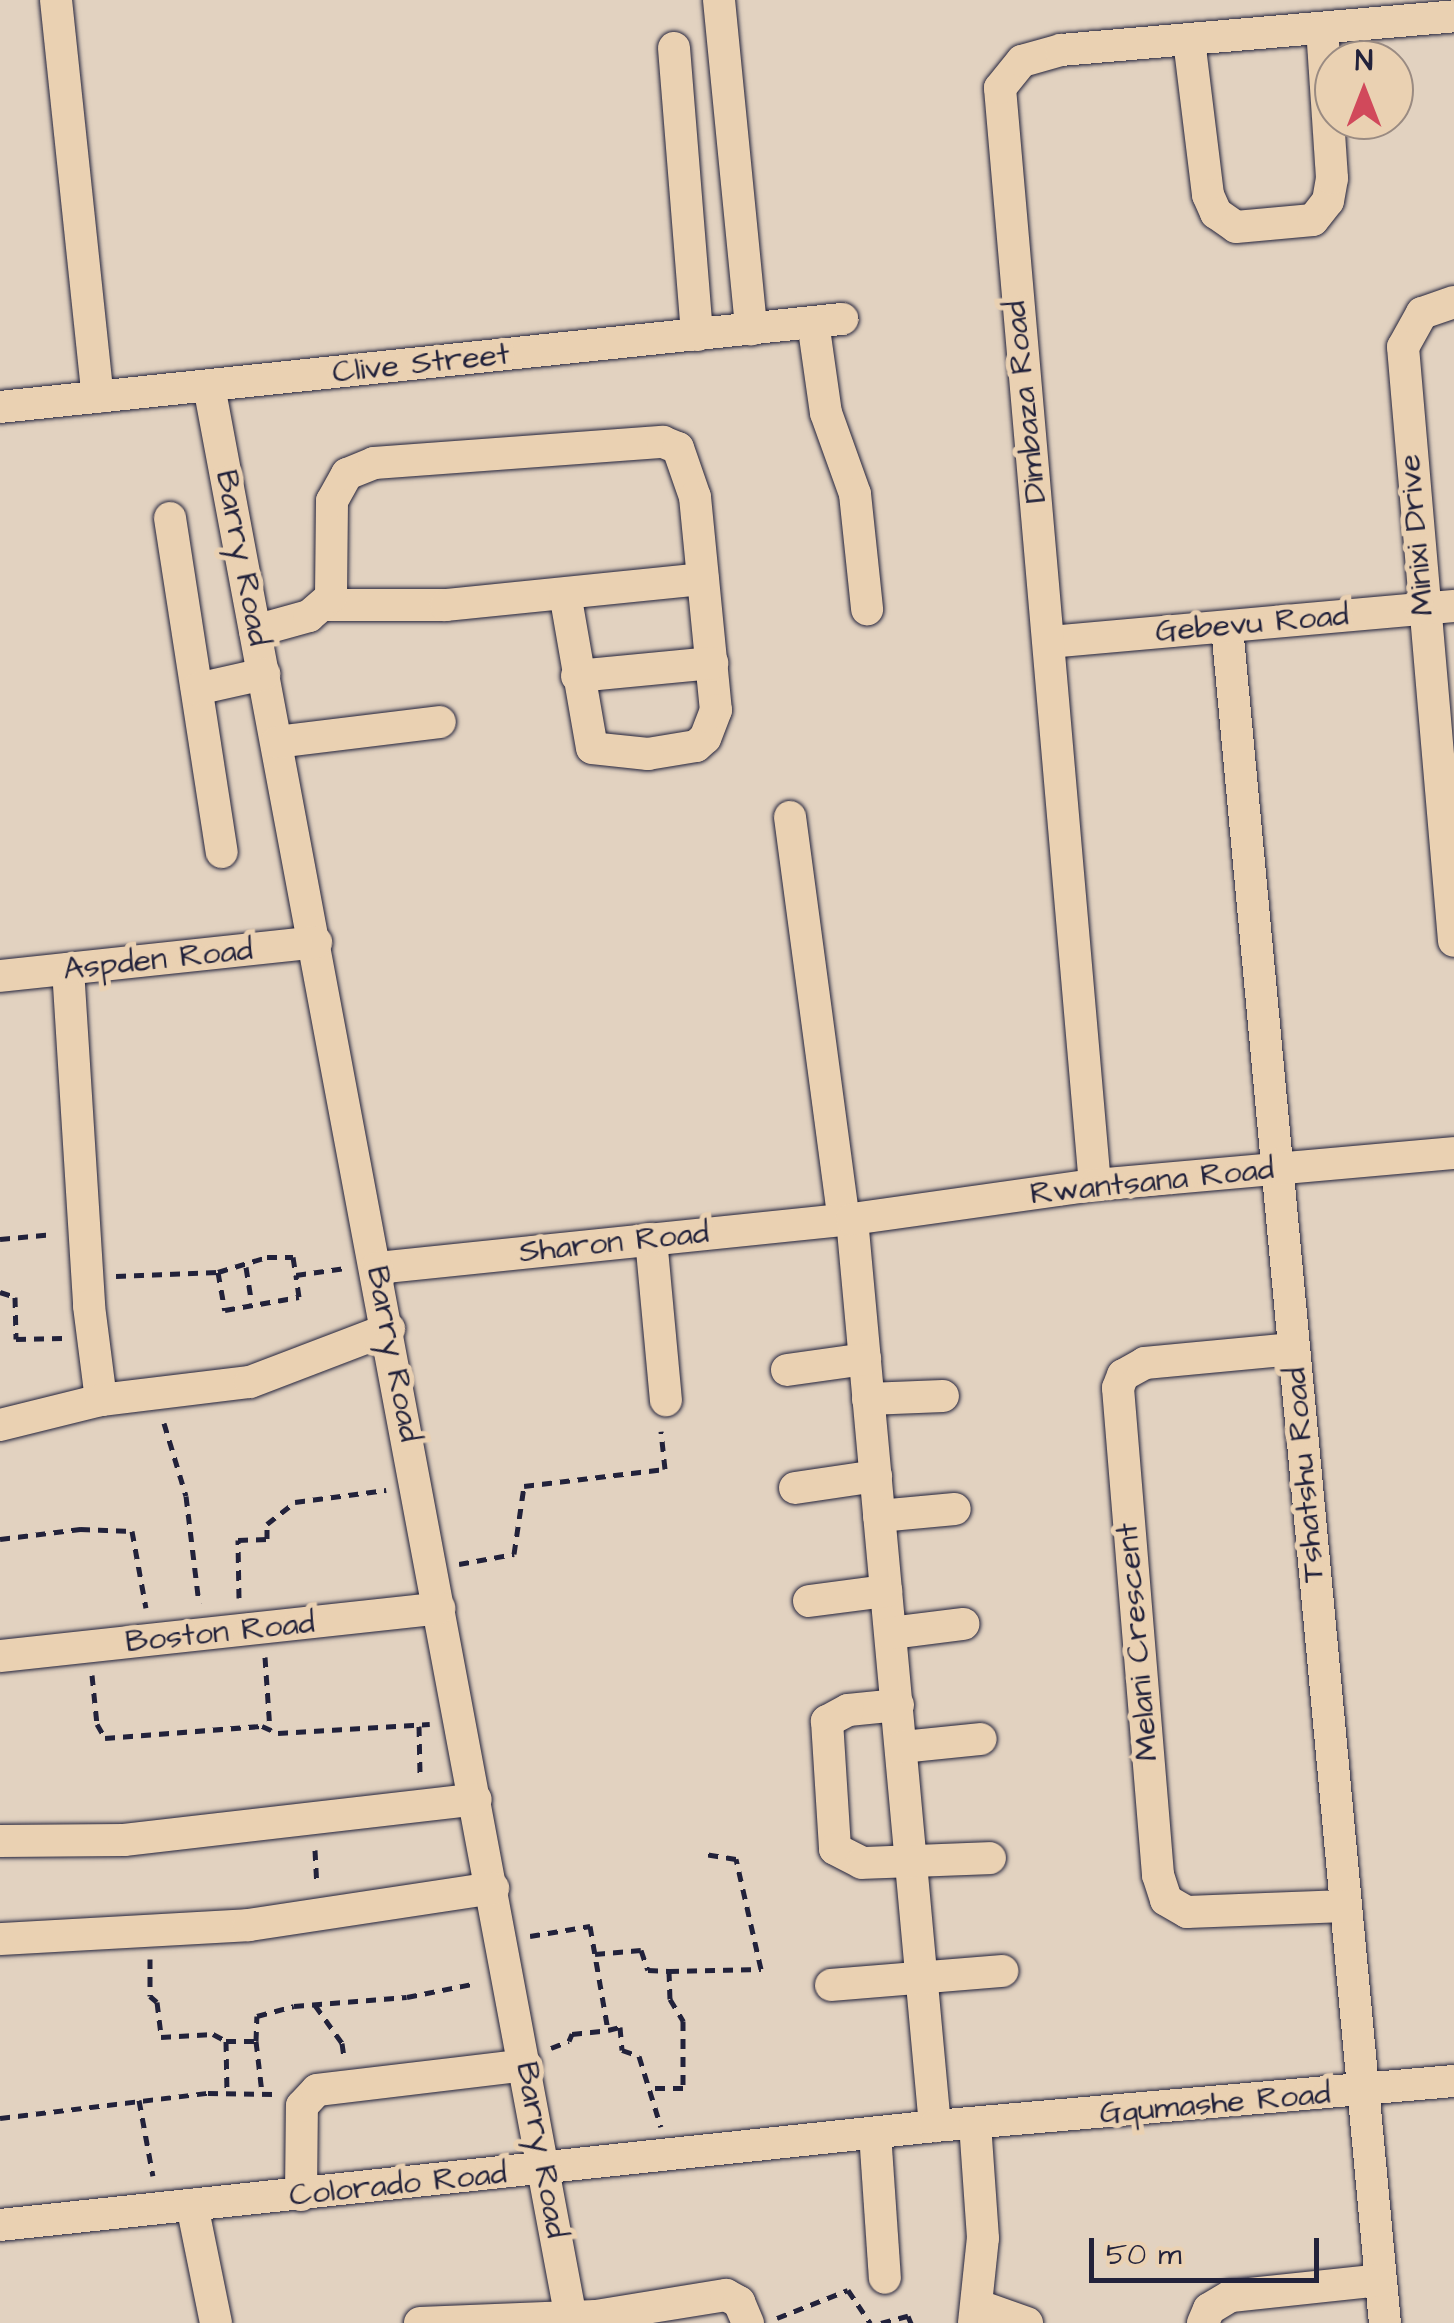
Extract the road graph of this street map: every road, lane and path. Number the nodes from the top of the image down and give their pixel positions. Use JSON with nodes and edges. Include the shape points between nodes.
{"nodes":[{"id":1,"x":56,"y":0,"type":"edge"},
{"id":2,"x":719,"y":0,"type":"edge"},
{"id":3,"x":1454,"y":16,"type":"edge"},
{"id":4,"x":1322,"y":29,"type":"junction"},
{"id":5,"x":1189,"y":40,"type":"junction"},
{"id":6,"x":674,"y":48,"type":"dead end"},
{"id":7,"x":1454,"y":302,"type":"edge"},
{"id":8,"x":751,"y":329,"type":"junction"},
{"id":9,"x":697,"y":335,"type":"junction"},
{"id":10,"x":210,"y":386,"type":"junction"},
{"id":11,"x":98,"y":397,"type":"junction"},
{"id":12,"x":0,"y":407,"type":"edge"},
{"id":13,"x":170,"y":518,"type":"dead end"},
{"id":14,"x":703,"y":579,"type":"junction"},
{"id":15,"x":565,"y":594,"type":"junction"},
{"id":16,"x":325,"y":606,"type":"junction"},
{"id":17,"x":1438,"y":607,"type":"edge"},
{"id":18,"x":867,"y":608,"type":"dead end"},
{"id":19,"x":1227,"y":627,"type":"junction"},
{"id":20,"x":255,"y":631,"type":"junction"},
{"id":21,"x":1050,"y":642,"type":"junction"},
{"id":22,"x":712,"y":663,"type":"junction"},
{"id":23,"x":264,"y":674,"type":"junction"},
{"id":24,"x":577,"y":676,"type":"junction"},
{"id":25,"x":197,"y":688,"type":"junction"},
{"id":26,"x":440,"y":722,"type":"dead end"},
{"id":27,"x":277,"y":742,"type":"junction"},
{"id":28,"x":790,"y":817,"type":"dead end"},
{"id":29,"x":222,"y":852,"type":"dead end"},
{"id":30,"x":1454,"y":941,"type":"edge"},
{"id":31,"x":316,"y":942,"type":"junction"},
{"id":32,"x":68,"y":969,"type":"junction"},
{"id":33,"x":0,"y":976,"type":"edge"},
{"id":34,"x":1454,"y":1153,"type":"edge"},
{"id":35,"x":1278,"y":1168,"type":"junction"},
{"id":36,"x":1095,"y":1186,"type":"junction"},
{"id":37,"x":848,"y":1220,"type":"junction"},
{"id":38,"x":87,"y":1232,"type":"junction"},
{"id":39,"x":0,"y":1239,"type":"edge"},
{"id":40,"x":652,"y":1239,"type":"junction"},
{"id":41,"x":245,"y":1266,"type":"junction"},
{"id":42,"x":377,"y":1268,"type":"junction"},
{"id":43,"x":218,"y":1272,"type":"junction"},
{"id":44,"x":296,"y":1275,"type":"junction"},
{"id":45,"x":88,"y":1279,"type":"junction"},
{"id":46,"x":0,"y":1292,"type":"edge"},
{"id":47,"x":252,"y":1303,"type":"junction"},
{"id":48,"x":389,"y":1329,"type":"junction"},
{"id":49,"x":92,"y":1337,"type":"junction"},
{"id":50,"x":1293,"y":1349,"type":"junction"},
{"id":51,"x":865,"y":1359,"type":"junction"},
{"id":52,"x":787,"y":1370,"type":"dead end"},
{"id":53,"x":160,"y":1392,"type":"junction"},
{"id":54,"x":943,"y":1396,"type":"dead end"},
{"id":55,"x":868,"y":1399,"type":"junction"},
{"id":56,"x":102,"y":1400,"type":"junction"},
{"id":57,"x":666,"y":1400,"type":"joint"},
{"id":58,"x":0,"y":1425,"type":"edge"},
{"id":59,"x":876,"y":1476,"type":"junction"},
{"id":60,"x":418,"y":1486,"type":"junction"},
{"id":61,"x":796,"y":1488,"type":"dead end"},
{"id":62,"x":955,"y":1509,"type":"dead end"},
{"id":63,"x":879,"y":1516,"type":"junction"},
{"id":64,"x":0,"y":1539,"type":"edge"},
{"id":65,"x":432,"y":1570,"type":"junction"},
{"id":66,"x":886,"y":1590,"type":"junction"},
{"id":67,"x":809,"y":1601,"type":"dead end"},
{"id":68,"x":439,"y":1608,"type":"junction"},
{"id":69,"x":963,"y":1624,"type":"dead end"},
{"id":70,"x":251,"y":1630,"type":"junction"},
{"id":71,"x":891,"y":1633,"type":"junction"},
{"id":72,"x":204,"y":1635,"type":"junction"},
{"id":73,"x":149,"y":1641,"type":"junction"},
{"id":74,"x":90,"y":1647,"type":"junction"},
{"id":75,"x":0,"y":1656,"type":"edge"},
{"id":76,"x":898,"y":1705,"type":"junction"},
{"id":77,"x":460,"y":1719,"type":"junction"},
{"id":78,"x":419,"y":1726,"type":"junction"},
{"id":79,"x":270,"y":1730,"type":"junction"},
{"id":80,"x":981,"y":1739,"type":"dead end"},
{"id":81,"x":902,"y":1747,"type":"junction"},
{"id":82,"x":476,"y":1799,"type":"junction"},
{"id":83,"x":421,"y":1805,"type":"junction"},
{"id":84,"x":313,"y":1818,"type":"junction"},
{"id":85,"x":0,"y":1842,"type":"edge"},
{"id":86,"x":706,"y":1854,"type":"dead end"},
{"id":87,"x":990,"y":1858,"type":"dead end"},
{"id":88,"x":911,"y":1861,"type":"junction"},
{"id":89,"x":492,"y":1888,"type":"junction"},
{"id":90,"x":1345,"y":1906,"type":"junction"},
{"id":91,"x":318,"y":1917,"type":"junction"},
{"id":92,"x":150,"y":1930,"type":"junction"},
{"id":93,"x":0,"y":1938,"type":"edge"},
{"id":94,"x":503,"y":1942,"type":"junction"},
{"id":95,"x":595,"y":1954,"type":"junction"},
{"id":96,"x":670,"y":1970,"type":"junction"},
{"id":97,"x":1002,"y":1971,"type":"dead end"},
{"id":98,"x":509,"y":1977,"type":"junction"},
{"id":99,"x":923,"y":1978,"type":"junction"},
{"id":100,"x":831,"y":1985,"type":"dead end"},
{"id":101,"x":314,"y":2006,"type":"junction"},
{"id":102,"x":608,"y":2030,"type":"junction"},
{"id":103,"x":226,"y":2041,"type":"junction"},
{"id":104,"x":256,"y":2041,"type":"junction"},
{"id":105,"x":525,"y":2059,"type":"junction"},
{"id":106,"x":1454,"y":2081,"type":"edge"},
{"id":107,"x":346,"y":2082,"type":"junction"},
{"id":108,"x":650,"y":2088,"type":"junction"},
{"id":109,"x":1363,"y":2091,"type":"junction"},
{"id":110,"x":228,"y":2094,"type":"junction"},
{"id":111,"x":262,"y":2094,"type":"junction"},
{"id":112,"x":308,"y":2095,"type":"junction"},
{"id":113,"x":138,"y":2100,"type":"junction"},
{"id":114,"x":0,"y":2118,"type":"edge"},
{"id":115,"x":975,"y":2124,"type":"junction"},
{"id":116,"x":935,"y":2126,"type":"junction"},
{"id":117,"x":875,"y":2133,"type":"junction"},
{"id":118,"x":665,"y":2157,"type":"junction"},
{"id":119,"x":545,"y":2170,"type":"junction"},
{"id":120,"x":301,"y":2195,"type":"junction"},
{"id":121,"x":177,"y":2208,"type":"junction"},
{"id":122,"x":0,"y":2226,"type":"edge"},
{"id":123,"x":885,"y":2278,"type":"dead end"},
{"id":124,"x":1380,"y":2280,"type":"junction"},
{"id":125,"x":977,"y":2315,"type":"edge"},
{"id":126,"x":571,"y":2320,"type":"edge"},
{"id":127,"x":755,"y":2322,"type":"edge"},
{"id":128,"x":216,"y":2323,"type":"edge"},
{"id":129,"x":420,"y":2323,"type":"edge"},
{"id":130,"x":870,"y":2323,"type":"edge"},
{"id":131,"x":881,"y":2323,"type":"edge"},
{"id":132,"x":911,"y":2323,"type":"edge"},
{"id":133,"x":1026,"y":2323,"type":"edge"},
{"id":134,"x":1202,"y":2323,"type":"edge"},
{"id":135,"x":1385,"y":2323,"type":"edge"}],
"edges":[{"from":1,"to":11,"type":"street"},
{"from":2,"to":8,"type":"street"},
{"from":3,"to":4,"type":"street","name":"Dimbaza Road"},
{"from":4,"to":5,"type":"street","name":"Dimbaza Road"},
{"from":4,"to":5,"type":"street","via":[[1332,178],[1314,220],[1236,227],[1216,213],[1208,195]]},
{"from":5,"to":21,"type":"street","name":"Dimbaza Road","via":[[1041,54],[1022,62],[1000,88]]},
{"from":6,"to":9,"type":"street"},
{"from":7,"to":17,"type":"street","name":"Minixi Drive","via":[[1422,313],[1403,346]]},
{"from":8,"to":9,"type":"street","name":"Clive Street"},
{"from":8,"to":18,"type":"street","name":"Clive Street","via":[[828,321],[826,413],[855,494]]},
{"from":9,"to":10,"type":"street","name":"Clive Street"},
{"from":10,"to":11,"type":"street","name":"Clive Street"},
{"from":10,"to":20,"type":"street","name":"Barry Road"},
{"from":11,"to":12,"type":"street","name":"Clive Street"},
{"from":13,"to":25,"type":"street"},
{"from":14,"to":15,"type":"street"},
{"from":14,"to":16,"type":"street","via":[[694,497],[678,448],[638,440],[374,464],[348,474],[332,502],[333,588]]},
{"from":14,"to":22,"type":"street"},
{"from":15,"to":16,"type":"street","via":[[399,608]]},
{"from":15,"to":24,"type":"street"},
{"from":16,"to":20,"type":"street"},
{"from":17,"to":19,"type":"street","name":"Gebevu Road"},
{"from":17,"to":30,"type":"street","name":"Minixi Drive"},
{"from":19,"to":21,"type":"street","name":"Gebevu Road"},
{"from":19,"to":35,"type":"street","name":"Tshatshu Road"},
{"from":20,"to":23,"type":"street","name":"Barry Road"},
{"from":21,"to":36,"type":"street","name":"Dimbaza Road"},
{"from":22,"to":24,"type":"street"},
{"from":22,"to":24,"type":"street","via":[[716,710],[705,738],[696,746],[648,754],[592,748]]},
{"from":23,"to":25,"type":"street"},
{"from":23,"to":27,"type":"street","name":"Barry Road"},
{"from":25,"to":29,"type":"street"},
{"from":26,"to":27,"type":"street"},
{"from":27,"to":31,"type":"street","name":"Barry Road"},
{"from":28,"to":37,"type":"street"},
{"from":31,"to":32,"type":"street","name":"Aspden Road"},
{"from":31,"to":42,"type":"street","name":"Barry Road"},
{"from":32,"to":33,"type":"street","name":"Aspden Road"},
{"from":32,"to":38,"type":"street"},
{"from":34,"to":35,"type":"street","name":"Rwantsana Road"},
{"from":35,"to":36,"type":"street","name":"Rwantsana Road"},
{"from":35,"to":50,"type":"street","name":"Tshatshu Road"},
{"from":36,"to":37,"type":"street","name":"Rwantsana Road"},
{"from":37,"to":40,"type":"street","name":"Sharon Road"},
{"from":37,"to":51,"type":"street"},
{"from":38,"to":39,"type":"path"},
{"from":38,"to":45,"type":"street"},
{"from":40,"to":42,"type":"street","name":"Sharon Road"},
{"from":40,"to":57,"type":"street"},
{"from":41,"to":43,"type":"path"},
{"from":41,"to":44,"type":"path","via":[[293,1257]]},
{"from":41,"to":47,"type":"path"},
{"from":42,"to":44,"type":"path"},
{"from":42,"to":48,"type":"street","name":"Barry Road"},
{"from":43,"to":45,"type":"path"},
{"from":43,"to":47,"type":"path","via":[[225,1310]]},
{"from":44,"to":47,"type":"path","via":[[299,1297]]},
{"from":45,"to":49,"type":"street"},
{"from":46,"to":49,"type":"path","via":[[15,1297],[16,1339]]},
{"from":48,"to":53,"type":"street","via":[[250,1382]]},
{"from":48,"to":60,"type":"street","name":"Barry Road"},
{"from":49,"to":56,"type":"street"},
{"from":50,"to":90,"type":"street","name":"Tshatshu Road"},
{"from":50,"to":90,"type":"street","name":"Melani Crescent","via":[[1145,1364],[1124,1375],[1118,1388],[1158,1875],[1166,1900],[1187,1912]]},
{"from":51,"to":52,"type":"street"},
{"from":51,"to":55,"type":"street"},
{"from":53,"to":56,"type":"street"},
{"from":53,"to":72,"type":"path","via":[[186,1496]]},
{"from":54,"to":55,"type":"street"},
{"from":55,"to":59,"type":"street"},
{"from":56,"to":58,"type":"street"},
{"from":57,"to":65,"type":"path","via":[[658,1402],[665,1469],[524,1486],[514,1554]]},
{"from":59,"to":61,"type":"street"},
{"from":59,"to":63,"type":"street"},
{"from":60,"to":65,"type":"street","name":"Barry Road"},
{"from":60,"to":70,"type":"path","via":[[295,1502],[267,1524],[267,1539],[238,1540]]},
{"from":62,"to":63,"type":"street"},
{"from":63,"to":66,"type":"street"},
{"from":64,"to":73,"type":"path","via":[[80,1528],[132,1531]]},
{"from":65,"to":68,"type":"street","name":"Barry Road"},
{"from":66,"to":67,"type":"street"},
{"from":66,"to":71,"type":"street"},
{"from":68,"to":70,"type":"street","name":"Boston Road"},
{"from":68,"to":77,"type":"street","name":"Barry Road"},
{"from":69,"to":71,"type":"street"},
{"from":70,"to":72,"type":"street","name":"Boston Road"},
{"from":70,"to":79,"type":"path"},
{"from":71,"to":76,"type":"street"},
{"from":72,"to":73,"type":"street","name":"Boston Road"},
{"from":73,"to":74,"type":"street","name":"Boston Road"},
{"from":74,"to":75,"type":"street","name":"Boston Road"},
{"from":74,"to":79,"type":"path","via":[[97,1724],[105,1738]]},
{"from":76,"to":81,"type":"street"},
{"from":76,"to":88,"type":"street","via":[[848,1710],[828,1721],[832,1841],[849,1861]]},
{"from":77,"to":78,"type":"path"},
{"from":77,"to":82,"type":"street","name":"Barry Road"},
{"from":78,"to":79,"type":"path"},
{"from":78,"to":83,"type":"path"},
{"from":80,"to":81,"type":"street"},
{"from":81,"to":88,"type":"street"},
{"from":82,"to":83,"type":"street"},
{"from":82,"to":89,"type":"street","name":"Barry Road"},
{"from":83,"to":84,"type":"street"},
{"from":84,"to":85,"type":"street","via":[[124,1840]]},
{"from":84,"to":91,"type":"path"},
{"from":86,"to":96,"type":"path","via":[[736,1859],[761,1969]]},
{"from":87,"to":88,"type":"street"},
{"from":88,"to":99,"type":"street"},
{"from":89,"to":91,"type":"street"},
{"from":89,"to":94,"type":"street","name":"Barry Road"},
{"from":90,"to":109,"type":"street","name":"Tshatshu Road"},
{"from":91,"to":92,"type":"street"},
{"from":92,"to":93,"type":"street"},
{"from":92,"to":103,"type":"path","via":[[150,1996],[157,2002],[161,2037],[213,2034]]},
{"from":94,"to":95,"type":"path","via":[[590,1926]]},
{"from":94,"to":98,"type":"street","name":"Barry Road"},
{"from":95,"to":96,"type":"path","via":[[641,1950],[648,1970]]},
{"from":95,"to":102,"type":"path"},
{"from":96,"to":108,"type":"path","via":[[670,1999],[683,2021],[683,2088]]},
{"from":97,"to":99,"type":"street"},
{"from":98,"to":101,"type":"path"},
{"from":98,"to":105,"type":"street","name":"Barry Road"},
{"from":99,"to":100,"type":"street"},
{"from":99,"to":116,"type":"street"},
{"from":101,"to":104,"type":"path","via":[[257,2016]]},
{"from":101,"to":107,"type":"path","via":[[342,2044]]},
{"from":102,"to":105,"type":"path","via":[[572,2034]]},
{"from":102,"to":108,"type":"path","via":[[620,2028],[622,2050],[639,2056]]},
{"from":103,"to":104,"type":"path"},
{"from":103,"to":110,"type":"path"},
{"from":104,"to":111,"type":"path"},
{"from":105,"to":107,"type":"street"},
{"from":105,"to":119,"type":"street","name":"Barry Road"},
{"from":106,"to":109,"type":"street","name":"Gqumashe Road"},
{"from":107,"to":112,"type":"street"},
{"from":108,"to":118,"type":"path"},
{"from":109,"to":115,"type":"street","name":"Gqumashe Road"},
{"from":109,"to":124,"type":"street","name":"Tshatshu Road"},
{"from":110,"to":111,"type":"path"},
{"from":110,"to":113,"type":"path"},
{"from":111,"to":112,"type":"path"},
{"from":112,"to":120,"type":"street","via":[[300,2118]]},
{"from":113,"to":114,"type":"path"},
{"from":113,"to":121,"type":"path"},
{"from":115,"to":116,"type":"street","name":"Colorado Road"},
{"from":115,"to":125,"type":"street","via":[[983,2238]]},
{"from":116,"to":117,"type":"street","name":"Colorado Road"},
{"from":117,"to":118,"type":"street","name":"Colorado Road"},
{"from":117,"to":123,"type":"street"},
{"from":118,"to":119,"type":"street","name":"Colorado Road"},
{"from":119,"to":120,"type":"street","name":"Colorado Road"},
{"from":119,"to":126,"type":"street","name":"Barry Road"},
{"from":120,"to":121,"type":"street","name":"Colorado Road"},
{"from":121,"to":122,"type":"street","name":"Colorado Road"},
{"from":121,"to":128,"type":"street"},
{"from":124,"to":134,"type":"street","via":[[1230,2296],[1209,2309]]},
{"from":124,"to":135,"type":"street","name":"Tshatshu Road"},
{"from":125,"to":133,"type":"street"},
{"from":126,"to":127,"type":"street","via":[[726,2295]]},
{"from":126,"to":129,"type":"street"},
{"from":127,"to":130,"type":"path","via":[[848,2290]]},
{"from":131,"to":132,"type":"path","via":[[908,2316]]}]}
